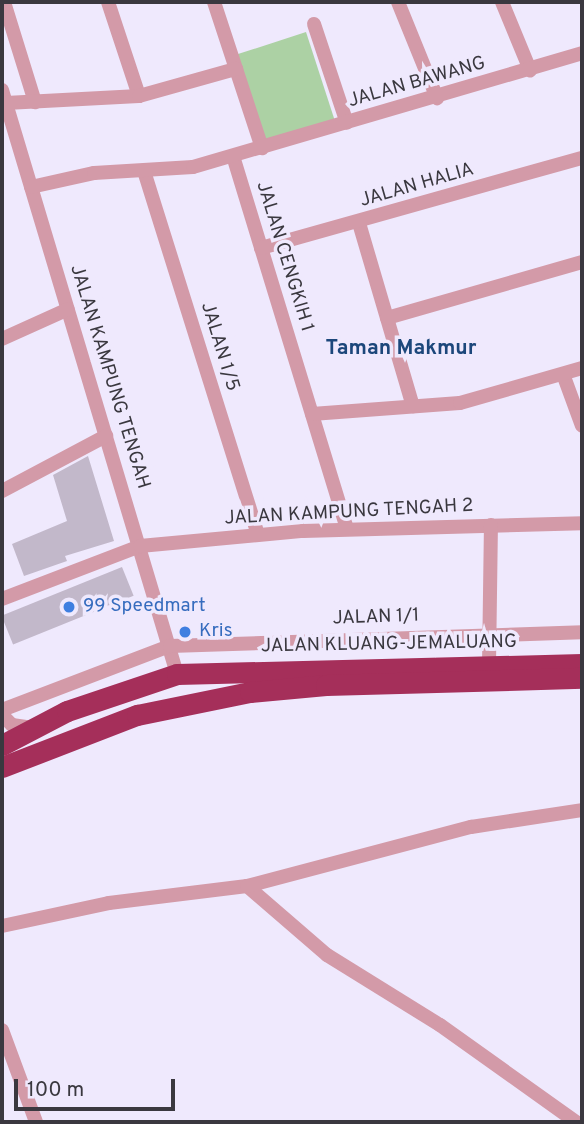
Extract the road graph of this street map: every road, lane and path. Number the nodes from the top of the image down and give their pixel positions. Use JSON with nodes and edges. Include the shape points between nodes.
{"nodes":[{"id":1,"x":4,"y":2,"type":"edge"},
{"id":2,"x":108,"y":2,"type":"edge"},
{"id":3,"x":214,"y":2,"type":"edge"},
{"id":4,"x":398,"y":2,"type":"edge"},
{"id":5,"x":502,"y":2,"type":"edge"},
{"id":6,"x":314,"y":24,"type":"dead end"},
{"id":7,"x":582,"y":53,"type":"edge"},
{"id":8,"x":236,"y":69,"type":"junction"},
{"id":9,"x":530,"y":70,"type":"junction"},
{"id":10,"x":139,"y":96,"type":"junction"},
{"id":11,"x":4,"y":97,"type":"edge"},
{"id":12,"x":437,"y":98,"type":"junction"},
{"id":13,"x":35,"y":102,"type":"junction"},
{"id":14,"x":347,"y":123,"type":"junction"},
{"id":15,"x":262,"y":148,"type":"junction"},
{"id":16,"x":233,"y":156,"type":"junction"},
{"id":17,"x":582,"y":158,"type":"edge"},
{"id":18,"x":144,"y":171,"type":"junction"},
{"id":19,"x":31,"y":187,"type":"junction"},
{"id":20,"x":359,"y":223,"type":"junction"},
{"id":21,"x":261,"y":248,"type":"junction"},
{"id":22,"x":582,"y":262,"type":"edge"},
{"id":23,"x":68,"y":309,"type":"junction"},
{"id":24,"x":387,"y":318,"type":"junction"},
{"id":25,"x":2,"y":339,"type":"edge"},
{"id":26,"x":582,"y":368,"type":"edge"},
{"id":27,"x":563,"y":374,"type":"junction"},
{"id":28,"x":413,"y":406,"type":"junction"},
{"id":29,"x":312,"y":414,"type":"junction"},
{"id":30,"x":582,"y":426,"type":"edge"},
{"id":31,"x":106,"y":436,"type":"junction"},
{"id":32,"x":2,"y":491,"type":"edge"},
{"id":33,"x":582,"y":523,"type":"edge"},
{"id":34,"x":491,"y":525,"type":"junction"},
{"id":35,"x":347,"y":529,"type":"junction"},
{"id":36,"x":258,"y":535,"type":"junction"},
{"id":37,"x":140,"y":546,"type":"junction"},
{"id":38,"x":2,"y":599,"type":"edge"},
{"id":39,"x":582,"y":632,"type":"edge"},
{"id":40,"x":489,"y":634,"type":"junction"},
{"id":41,"x":170,"y":646,"type":"junction"},
{"id":42,"x":582,"y":664,"type":"edge"},
{"id":43,"x":489,"y":665,"type":"junction"},
{"id":44,"x":177,"y":674,"type":"junction"},
{"id":45,"x":582,"y":678,"type":"edge"},
{"id":46,"x":2,"y":713,"type":"edge"},
{"id":47,"x":33,"y":728,"type":"junction"},
{"id":48,"x":2,"y":745,"type":"edge"},
{"id":49,"x":2,"y":767,"type":"edge"},
{"id":50,"x":582,"y":810,"type":"edge"},
{"id":51,"x":247,"y":886,"type":"junction"},
{"id":52,"x":2,"y":926,"type":"edge"},
{"id":53,"x":2,"y":1030,"type":"edge"},
{"id":54,"x":36,"y":1122,"type":"edge"},
{"id":55,"x":576,"y":1122,"type":"edge"}],
"edges":[{"from":1,"to":13,"type":"street"},
{"from":2,"to":10,"type":"street"},
{"from":3,"to":8,"type":"street"},
{"from":4,"to":12,"type":"street"},
{"from":5,"to":9,"type":"street"},
{"from":6,"to":14,"type":"street"},
{"from":7,"to":9,"type":"street","name":"JALAN BAWANG"},
{"from":8,"to":10,"type":"street"},
{"from":8,"to":15,"type":"street"},
{"from":9,"to":12,"type":"street","name":"JALAN BAWANG"},
{"from":10,"to":13,"type":"street"},
{"from":11,"to":13,"type":"street"},
{"from":11,"to":19,"type":"street","name":"JALAN KAMPUNG TENGAH"},
{"from":12,"to":14,"type":"street","name":"JALAN BAWANG"},
{"from":14,"to":15,"type":"street","name":"JALAN BAWANG"},
{"from":15,"to":16,"type":"street","name":"JALAN BAWANG"},
{"from":16,"to":18,"type":"street","name":"JALAN BAWANG","via":[[193,167]]},
{"from":16,"to":21,"type":"street","name":"JALAN CENGKIH 1"},
{"from":17,"to":20,"type":"street","name":"JALAN HALIA"},
{"from":18,"to":19,"type":"street","name":"JALAN BAWANG","via":[[72,176]]},
{"from":18,"to":36,"type":"street","name":"JALAN 1/5"},
{"from":19,"to":23,"type":"street","name":"JALAN KAMPUNG TENGAH"},
{"from":20,"to":21,"type":"street","name":"JALAN HALIA"},
{"from":20,"to":24,"type":"street"},
{"from":21,"to":29,"type":"street","name":"JALAN CENGKIH 1"},
{"from":22,"to":24,"type":"street"},
{"from":23,"to":25,"type":"street"},
{"from":23,"to":31,"type":"street","name":"JALAN KAMPUNG TENGAH"},
{"from":24,"to":28,"type":"street"},
{"from":26,"to":27,"type":"street"},
{"from":27,"to":28,"type":"street","via":[[470,401]]},
{"from":27,"to":30,"type":"street"},
{"from":28,"to":29,"type":"street"},
{"from":29,"to":35,"type":"street","name":"JALAN CENGKIH 1"},
{"from":31,"to":32,"type":"street"},
{"from":31,"to":37,"type":"street","name":"JALAN KAMPUNG TENGAH"},
{"from":33,"to":34,"type":"street","name":"JALAN KAMPUNG TENGAH 2"},
{"from":34,"to":35,"type":"street","name":"JALAN KAMPUNG TENGAH 2"},
{"from":34,"to":40,"type":"street"},
{"from":35,"to":36,"type":"street","name":"JALAN KAMPUNG TENGAH 2"},
{"from":36,"to":37,"type":"street","name":"JALAN KAMPUNG TENGAH 2"},
{"from":37,"to":38,"type":"street","name":"JALAN KAMPUNG TENGAH 2"},
{"from":37,"to":41,"type":"street","name":"JALAN KAMPUNG TENGAH"},
{"from":39,"to":40,"type":"street","name":"JALAN 1/1"},
{"from":40,"to":41,"type":"street","name":"JALAN 1/1"},
{"from":40,"to":43,"type":"street"},
{"from":41,"to":44,"type":"street","name":"JALAN KAMPUNG TENGAH"},
{"from":41,"to":46,"type":"street","name":"JALAN 1/1"},
{"from":42,"to":43,"type":"highway","name":"JALAN KLUANG-JEMALUANG"},
{"from":43,"to":44,"type":"highway","name":"JALAN KLUANG-JEMALUANG"},
{"from":44,"to":47,"type":"highway","name":"JALAN KLUANG-JEMALUANG","via":[[132,686]]},
{"from":45,"to":49,"type":"highway","name":"JALAN KLUANG-JEMALUANG","via":[[326,685],[250,692],[137,715]]},
{"from":46,"to":47,"type":"street","via":[[12,725]]},
{"from":47,"to":48,"type":"highway","name":"JALAN KLUANG-JEMALUANG"},
{"from":50,"to":51,"type":"street","via":[[471,827]]},
{"from":51,"to":52,"type":"street","via":[[109,903]]},
{"from":51,"to":55,"type":"street","via":[[327,955],[440,1025]]},
{"from":53,"to":54,"type":"street"}]}
